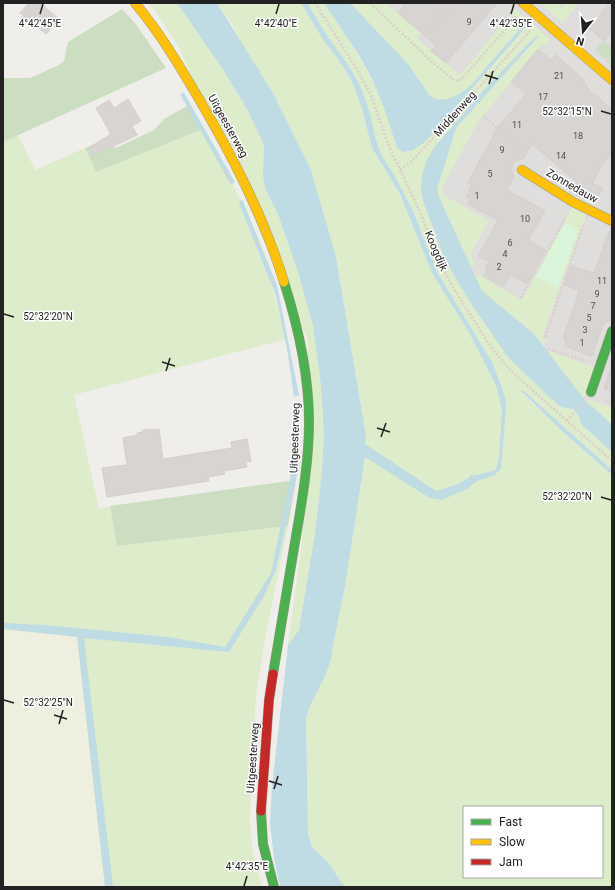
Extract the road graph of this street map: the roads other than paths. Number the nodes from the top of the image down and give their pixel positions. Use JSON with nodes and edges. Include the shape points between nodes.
{"nodes":[{"id":1,"x":135,"y":3,"type":"edge"},
{"id":2,"x":525,"y":4,"type":"edge"},
{"id":3,"x":612,"y":79,"type":"edge"},
{"id":4,"x":522,"y":170,"type":"dead end"},
{"id":5,"x":612,"y":221,"type":"edge"},
{"id":6,"x":612,"y":331,"type":"edge"},
{"id":7,"x":591,"y":392,"type":"dead end"},
{"id":8,"x":274,"y":887,"type":"edge"}],
"edges":[{"from":1,"to":8,"type":"street","name":"Uitgeesterweg","via":[[177,61],[244,180],[283,275],[302,352],[309,422],[307,463],[271,684],[261,809],[263,844]]},
{"from":2,"to":3,"type":"street"},
{"from":4,"to":5,"type":"street","name":"Zonnedauw","via":[[573,202]]},
{"from":6,"to":7,"type":"street"}]}
